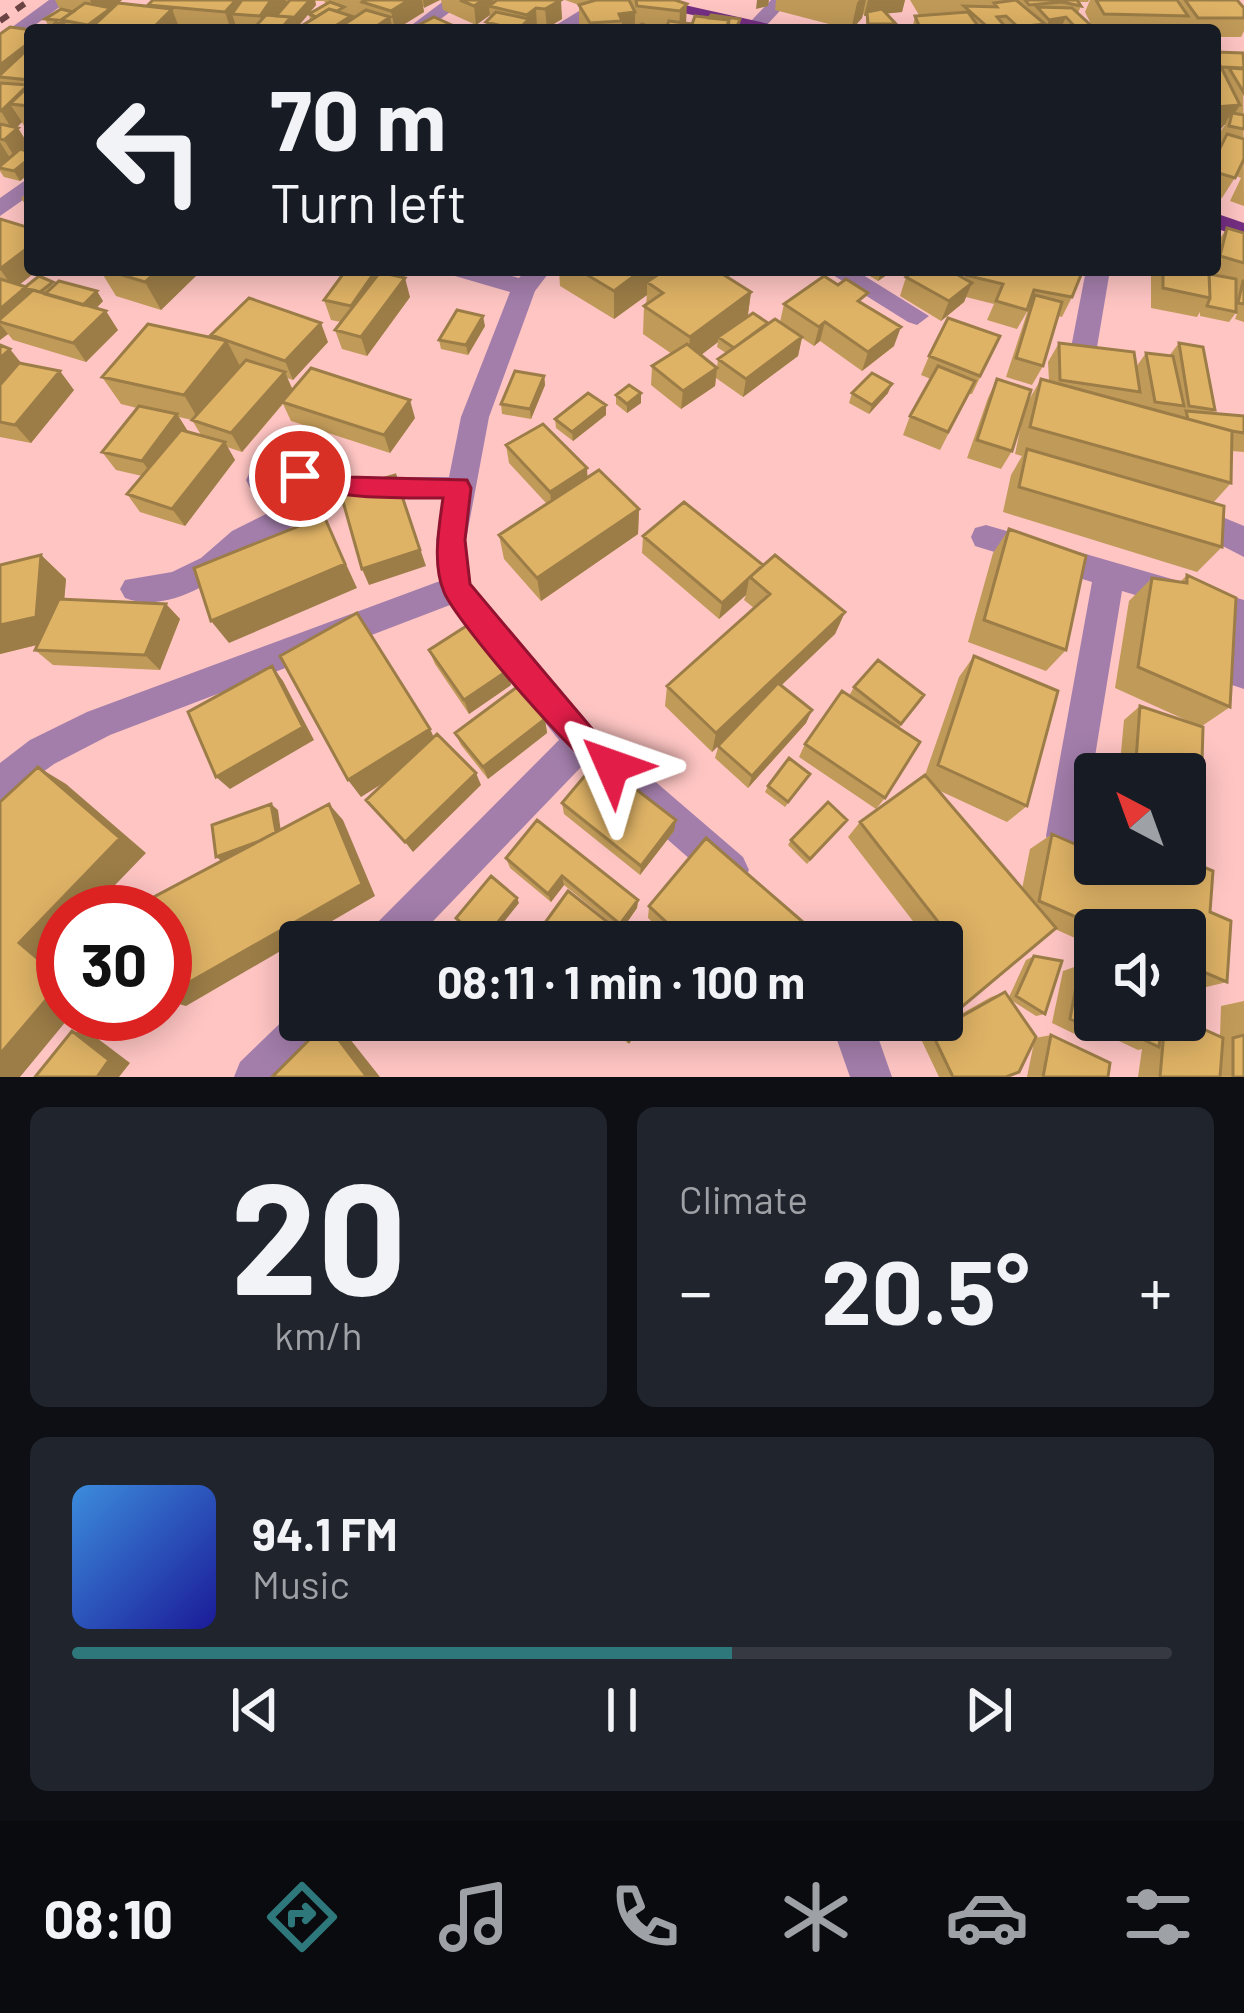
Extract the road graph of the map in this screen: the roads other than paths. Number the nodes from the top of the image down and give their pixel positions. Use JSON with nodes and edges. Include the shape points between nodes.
{"nodes":[{"id":1,"x":60,"y":0,"type":"edge"},
{"id":2,"x":457,"y":0,"type":"edge"},
{"id":3,"x":610,"y":0,"type":"edge"},
{"id":4,"x":635,"y":0,"type":"edge"},
{"id":5,"x":781,"y":0,"type":"edge"},
{"id":6,"x":28,"y":24,"type":"edge"},
{"id":7,"x":423,"y":24,"type":"edge"},
{"id":8,"x":568,"y":24,"type":"edge"},
{"id":9,"x":758,"y":24,"type":"joint"},
{"id":10,"x":24,"y":189,"type":"edge"},
{"id":11,"x":0,"y":208,"type":"edge"},
{"id":12,"x":847,"y":276,"type":"edge"},
{"id":13,"x":1097,"y":276,"type":"edge"},
{"id":14,"x":531,"y":279,"type":"edge"},
{"id":15,"x":917,"y":316,"type":"dead end"},
{"id":16,"x":1084,"y":353,"type":"edge"},
{"id":17,"x":260,"y":480,"type":"dead end"},
{"id":18,"x":345,"y":488,"type":"junction"},
{"id":19,"x":458,"y":488,"type":"junction"},
{"id":20,"x":1155,"y":506,"type":"edge"},
{"id":21,"x":986,"y":537,"type":"dead end"},
{"id":22,"x":1244,"y":544,"type":"edge"},
{"id":23,"x":1109,"y":574,"type":"junction"},
{"id":24,"x":136,"y":589,"type":"dead end"},
{"id":25,"x":456,"y":589,"type":"junction"},
{"id":26,"x":1240,"y":613,"type":"edge"},
{"id":27,"x":1244,"y":674,"type":"edge"},
{"id":28,"x":582,"y":741,"type":"junction"},
{"id":29,"x":0,"y":785,"type":"edge"},
{"id":30,"x":1064,"y":836,"type":"edge"},
{"id":31,"x":753,"y":893,"type":"edge"},
{"id":32,"x":406,"y":921,"type":"edge"},
{"id":33,"x":290,"y":1041,"type":"edge"},
{"id":34,"x":858,"y":1041,"type":"edge"},
{"id":35,"x":255,"y":1077,"type":"edge"},
{"id":36,"x":871,"y":1077,"type":"edge"}],
"edges":[{"from":1,"to":6,"type":"street"},
{"from":2,"to":7,"type":"street"},
{"from":3,"to":8,"type":"street"},
{"from":4,"to":9,"type":"main road"},
{"from":5,"to":9,"type":"street"},
{"from":10,"to":11,"type":"street"},
{"from":12,"to":15,"type":"street"},
{"from":13,"to":16,"type":"street"},
{"from":14,"to":19,"type":"street","via":[[475,417]]},
{"from":17,"to":18,"type":"street","via":[[319,476]]},
{"from":18,"to":19,"type":"street"},
{"from":18,"to":24,"type":"street","via":[[176,585]]},
{"from":19,"to":25,"type":"street"},
{"from":20,"to":22,"type":"street"},
{"from":21,"to":23,"type":"street"},
{"from":23,"to":26,"type":"street"},
{"from":23,"to":30,"type":"street"},
{"from":25,"to":28,"type":"street"},
{"from":25,"to":29,"type":"street","via":[[99,723]]},
{"from":26,"to":27,"type":"street"},
{"from":28,"to":31,"type":"street"},
{"from":28,"to":32,"type":"street"},
{"from":33,"to":35,"type":"street"},
{"from":34,"to":36,"type":"street"}]}
